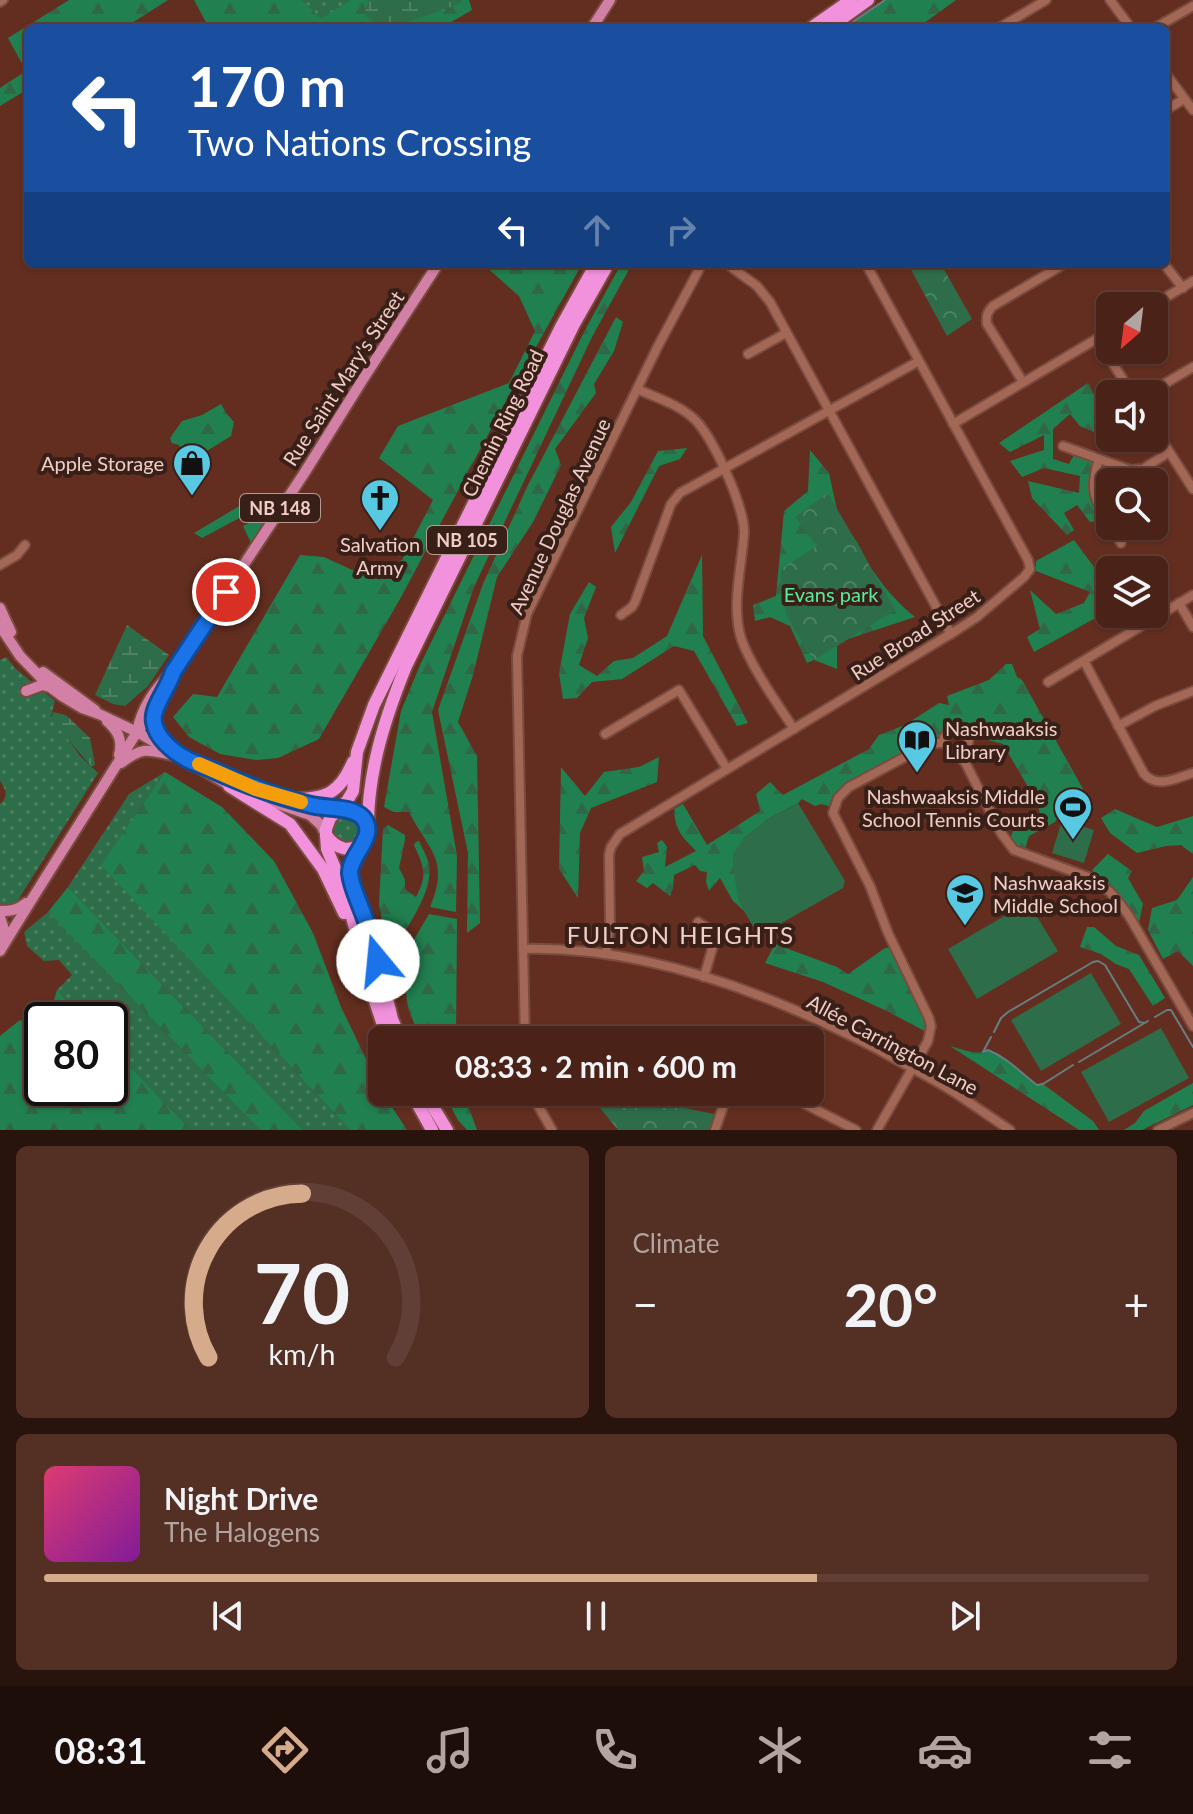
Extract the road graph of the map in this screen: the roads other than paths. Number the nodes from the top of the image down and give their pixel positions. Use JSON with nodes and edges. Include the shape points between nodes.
{"nodes":[{"id":1,"x":610,"y":0,"type":"edge"},
{"id":2,"x":851,"y":0,"type":"edge"},
{"id":3,"x":868,"y":0,"type":"edge"},
{"id":4,"x":1046,"y":0,"type":"edge"},
{"id":5,"x":1110,"y":0,"type":"edge"},
{"id":6,"x":1193,"y":6,"type":"edge"},
{"id":7,"x":595,"y":24,"type":"edge"},
{"id":8,"x":817,"y":24,"type":"edge"},
{"id":9,"x":835,"y":24,"type":"edge"},
{"id":10,"x":1006,"y":24,"type":"edge"},
{"id":11,"x":1128,"y":24,"type":"edge"},
{"id":12,"x":1162,"y":24,"type":"edge"},
{"id":13,"x":1170,"y":80,"type":"edge"},
{"id":14,"x":1184,"y":99,"type":"junction"},
{"id":15,"x":1170,"y":108,"type":"edge"},
{"id":16,"x":1193,"y":110,"type":"edge"},
{"id":17,"x":435,"y":268,"type":"edge"},
{"id":18,"x":594,"y":268,"type":"edge"},
{"id":19,"x":606,"y":268,"type":"edge"},
{"id":20,"x":700,"y":268,"type":"edge"},
{"id":21,"x":732,"y":268,"type":"edge"},
{"id":22,"x":868,"y":268,"type":"edge"},
{"id":23,"x":1057,"y":268,"type":"edge"},
{"id":24,"x":1167,"y":268,"type":"edge"},
{"id":25,"x":1193,"y":281,"type":"edge"},
{"id":26,"x":1183,"y":288,"type":"junction"},
{"id":27,"x":1168,"y":296,"type":"edge"},
{"id":28,"x":786,"y":333,"type":"junction"},
{"id":29,"x":1096,"y":339,"type":"edge"},
{"id":30,"x":748,"y":354,"type":"dead end"},
{"id":31,"x":919,"y":361,"type":"junction"},
{"id":32,"x":1193,"y":367,"type":"edge"},
{"id":33,"x":1023,"y":382,"type":"junction"},
{"id":34,"x":1168,"y":382,"type":"edge"},
{"id":35,"x":637,"y":389,"type":"junction"},
{"id":36,"x":829,"y":410,"type":"junction"},
{"id":37,"x":953,"y":424,"type":"junction"},
{"id":38,"x":1063,"y":446,"type":"dead end"},
{"id":39,"x":1169,"y":452,"type":"joint"},
{"id":40,"x":1099,"y":459,"type":"junction"},
{"id":41,"x":723,"y":468,"type":"junction"},
{"id":42,"x":1193,"y":489,"type":"edge"},
{"id":43,"x":1096,"y":502,"type":"edge"},
{"id":44,"x":1119,"y":540,"type":"edge"},
{"id":45,"x":1121,"y":543,"type":"dead end"},
{"id":46,"x":25,"y":545,"type":"dead end"},
{"id":47,"x":0,"y":565,"type":"edge"},
{"id":48,"x":1193,"y":595,"type":"edge"},
{"id":49,"x":1179,"y":603,"type":"junction"},
{"id":50,"x":0,"y":608,"type":"edge"},
{"id":51,"x":621,"y":615,"type":"dead end"},
{"id":52,"x":0,"y":626,"type":"edge"},
{"id":53,"x":1193,"y":627,"type":"edge"},
{"id":54,"x":951,"y":634,"type":"junction"},
{"id":55,"x":1084,"y":661,"type":"junction"},
{"id":56,"x":31,"y":669,"type":"junction"},
{"id":57,"x":1048,"y":682,"type":"dead end"},
{"id":58,"x":50,"y":687,"type":"junction"},
{"id":59,"x":1193,"y":691,"type":"edge"},
{"id":60,"x":152,"y":706,"type":"junction"},
{"id":61,"x":99,"y":714,"type":"junction"},
{"id":62,"x":1118,"y":726,"type":"junction"},
{"id":63,"x":794,"y":729,"type":"junction"},
{"id":64,"x":137,"y":732,"type":"junction"},
{"id":65,"x":605,"y":734,"type":"dead end"},
{"id":66,"x":944,"y":743,"type":"junction"},
{"id":67,"x":357,"y":752,"type":"junction"},
{"id":68,"x":185,"y":758,"type":"junction"},
{"id":69,"x":965,"y":762,"type":"junction"},
{"id":70,"x":116,"y":766,"type":"junction"},
{"id":71,"x":727,"y":769,"type":"junction"},
{"id":72,"x":1193,"y":773,"type":"edge"},
{"id":73,"x":229,"y":786,"type":"junction"},
{"id":74,"x":293,"y":799,"type":"junction"},
{"id":75,"x":338,"y":810,"type":"junction"},
{"id":76,"x":326,"y":835,"type":"junction"},
{"id":77,"x":366,"y":836,"type":"junction"},
{"id":78,"x":31,"y":900,"type":"junction"},
{"id":79,"x":0,"y":914,"type":"edge"},
{"id":80,"x":698,"y":922,"type":"dead end"},
{"id":81,"x":2,"y":948,"type":"edge"},
{"id":82,"x":523,"y":949,"type":"junction"},
{"id":83,"x":606,"y":954,"type":"junction"},
{"id":84,"x":704,"y":977,"type":"junction"},
{"id":85,"x":373,"y":995,"type":"junction"},
{"id":86,"x":383,"y":1026,"type":"edge"},
{"id":87,"x":395,"y":1026,"type":"edge"},
{"id":88,"x":525,"y":1026,"type":"edge"},
{"id":89,"x":1193,"y":1026,"type":"edge"},
{"id":90,"x":912,"y":1068,"type":"junction"},
{"id":91,"x":419,"y":1106,"type":"edge"},
{"id":92,"x":432,"y":1106,"type":"edge"},
{"id":93,"x":538,"y":1106,"type":"edge"},
{"id":94,"x":723,"y":1106,"type":"edge"},
{"id":95,"x":809,"y":1106,"type":"edge"},
{"id":96,"x":1193,"y":1114,"type":"edge"},
{"id":97,"x":432,"y":1130,"type":"edge"},
{"id":98,"x":447,"y":1130,"type":"edge"},
{"id":99,"x":552,"y":1130,"type":"edge"},
{"id":100,"x":715,"y":1130,"type":"edge"},
{"id":101,"x":856,"y":1130,"type":"edge"},
{"id":102,"x":877,"y":1130,"type":"edge"},
{"id":103,"x":1010,"y":1130,"type":"edge"},
{"id":104,"x":1158,"y":1130,"type":"edge"}],
"edges":[{"from":1,"to":7,"type":"main road"},
{"from":2,"to":8,"type":"highway"},
{"from":3,"to":9,"type":"highway"},
{"from":4,"to":10,"type":"street"},
{"from":5,"to":11,"type":"street"},
{"from":6,"to":12,"type":"street"},
{"from":13,"to":14,"type":"street"},
{"from":14,"to":15,"type":"street"},
{"from":14,"to":16,"type":"street"},
{"from":17,"to":60,"type":"main road","name":"Rue Saint Mary's Street","number":"NB 148"},
{"from":18,"to":67,"type":"highway","name":"Chemin Ring Road","number":"NB 105","via":[[374,705]]},
{"from":19,"to":77,"type":"highway","name":"Chemin Ring Road","number":"NB 105","via":[[406,666],[381,738]]},
{"from":20,"to":35,"type":"street","name":"Avenue Douglas Avenue"},
{"from":21,"to":28,"type":"street","via":[[764,294]]},
{"from":22,"to":31,"type":"street","name":"Rue Broad Street"},
{"from":23,"to":33,"type":"street","via":[[988,311],[987,324]]},
{"from":24,"to":26,"type":"street"},
{"from":25,"to":26,"type":"street"},
{"from":26,"to":27,"type":"street"},
{"from":28,"to":30,"type":"street"},
{"from":28,"to":36,"type":"street"},
{"from":29,"to":33,"type":"street"},
{"from":31,"to":36,"type":"street"},
{"from":31,"to":37,"type":"street","name":"Rue Broad Street"},
{"from":32,"to":34,"type":"street"},
{"from":33,"to":37,"type":"street"},
{"from":35,"to":41,"type":"street","via":[[693,417]]},
{"from":35,"to":82,"type":"street","name":"Avenue Douglas Avenue","via":[[520,637]]},
{"from":36,"to":41,"type":"street"},
{"from":36,"to":54,"type":"street"},
{"from":37,"to":54,"type":"street","name":"Rue Broad Street","via":[[1030,569]]},
{"from":38,"to":40,"type":"street"},
{"from":39,"to":40,"type":"street","via":[[1136,470]]},
{"from":39,"to":42,"type":"street"},
{"from":40,"to":43,"type":"street","via":[[1093,476]]},
{"from":41,"to":51,"type":"street","via":[[675,498],[635,602]]},
{"from":41,"to":63,"type":"street","via":[[744,529],[741,637]]},
{"from":44,"to":45,"type":"street"},
{"from":46,"to":47,"type":"street"},
{"from":48,"to":49,"type":"street"},
{"from":49,"to":53,"type":"street"},
{"from":49,"to":55,"type":"street"},
{"from":50,"to":61,"type":"main road","via":[[34,663]]},
{"from":52,"to":56,"type":"main road"},
{"from":54,"to":63,"type":"street","name":"Rue Broad Street"},
{"from":55,"to":57,"type":"street"},
{"from":55,"to":62,"type":"street"},
{"from":56,"to":58,"type":"main road"},
{"from":56,"to":58,"type":"main road","via":[[26,691]]},
{"from":58,"to":61,"type":"main road"},
{"from":59,"to":62,"type":"street"},
{"from":60,"to":61,"type":"main road","via":[[124,718]]},
{"from":60,"to":64,"type":"main road","name":"Rue Saint Mary's Street","number":"NB 148"},
{"from":60,"to":68,"type":"main road","via":[[157,733]]},
{"from":61,"to":64,"type":"main road"},
{"from":61,"to":70,"type":"main road","via":[[120,736]]},
{"from":62,"to":72,"type":"street","via":[[1149,779],[1161,783]]},
{"from":63,"to":71,"type":"street","name":"Rue Broad Street"},
{"from":64,"to":68,"type":"main road"},
{"from":64,"to":70,"type":"main road","name":"Rue Saint Mary's Street","number":"NB 148"},
{"from":65,"to":71,"type":"street","via":[[679,690]]},
{"from":66,"to":69,"type":"street"},
{"from":66,"to":69,"type":"street","via":[[949,732],[958,729],[965,734]]},
{"from":66,"to":90,"type":"street","via":[[920,748],[849,787],[833,813],[929,1018],[930,1034]]},
{"from":67,"to":74,"type":"highway","via":[[331,793]]},
{"from":67,"to":75,"type":"highway","name":"Chemin Ring Road","number":"NB 105","via":[[353,791]]},
{"from":68,"to":70,"type":"main road","via":[[147,749]]},
{"from":68,"to":73,"type":"main road"},
{"from":68,"to":74,"type":"main road"},
{"from":69,"to":89,"type":"street","via":[[1014,850],[1088,877],[1118,901]]},
{"from":70,"to":78,"type":"main road","name":"Rue Saint Mary's Street","number":"NB 148"},
{"from":71,"to":83,"type":"street","name":"Rue Broad Street","via":[[615,840],[609,855]]},
{"from":73,"to":76,"type":"main road","via":[[310,815]]},
{"from":73,"to":85,"type":"highway","via":[[280,816],[306,844],[339,902]]},
{"from":74,"to":75,"type":"main road"},
{"from":75,"to":76,"type":"highway","via":[[327,823]]},
{"from":75,"to":77,"type":"highway","via":[[359,814]]},
{"from":76,"to":77,"type":"highway","via":[[347,849]]},
{"from":76,"to":85,"type":"highway"},
{"from":77,"to":87,"type":"highway","name":"Chemin Ring Road","number":"NB 105","via":[[350,877]]},
{"from":78,"to":79,"type":"main road"},
{"from":78,"to":81,"type":"main road","name":"Rue Saint Mary's Street","number":"NB 148"},
{"from":79,"to":81,"type":"main road"},
{"from":80,"to":84,"type":"street","via":[[715,939]]},
{"from":82,"to":83,"type":"street","name":"Allée Carrington Lane"},
{"from":82,"to":88,"type":"street","name":"Avenue Douglas Avenue"},
{"from":83,"to":84,"type":"street","name":"Allée Carrington Lane"},
{"from":84,"to":90,"type":"street","name":"Allée Carrington Lane","via":[[803,1013]]},
{"from":85,"to":86,"type":"highway"},
{"from":90,"to":102,"type":"street"},
{"from":90,"to":103,"type":"street","name":"Allée Carrington Lane"},
{"from":91,"to":97,"type":"highway"},
{"from":92,"to":98,"type":"highway"},
{"from":93,"to":99,"type":"street"},
{"from":94,"to":100,"type":"street"},
{"from":95,"to":101,"type":"street"},
{"from":96,"to":104,"type":"street"}]}
